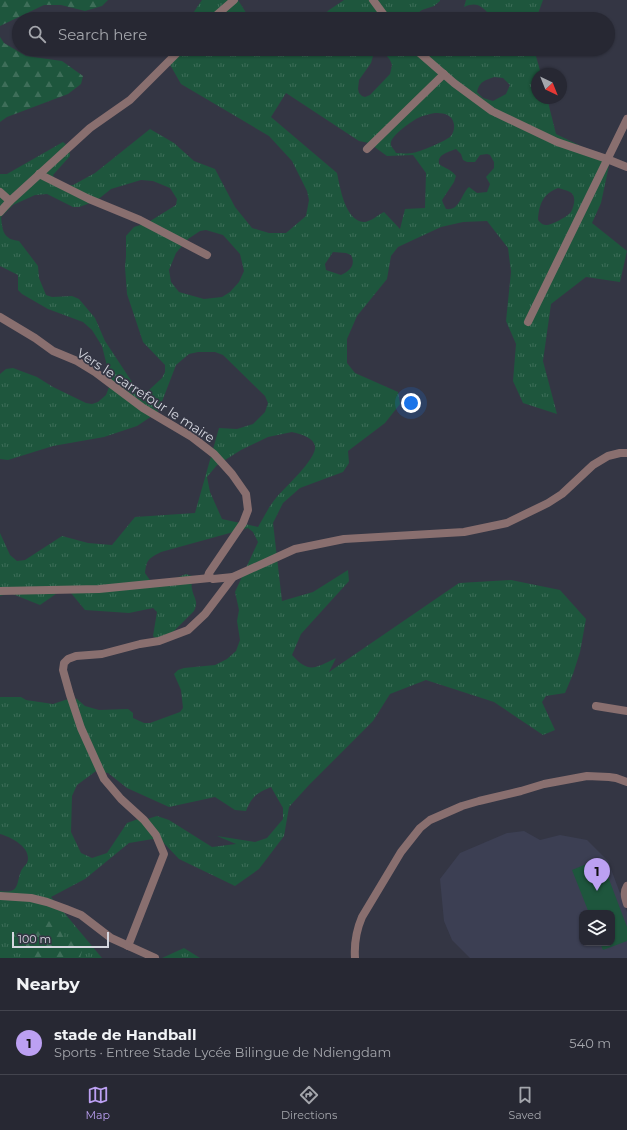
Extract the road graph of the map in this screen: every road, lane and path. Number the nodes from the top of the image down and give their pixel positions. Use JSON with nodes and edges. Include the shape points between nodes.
{"nodes":[{"id":1,"x":234,"y":0,"type":"edge"},
{"id":2,"x":373,"y":0,"type":"edge"},
{"id":3,"x":220,"y":12,"type":"edge"},
{"id":4,"x":382,"y":12,"type":"edge"},
{"id":5,"x":174,"y":56,"type":"edge"},
{"id":6,"x":423,"y":56,"type":"edge"},
{"id":7,"x":444,"y":74,"type":"junction"},
{"id":8,"x":627,"y":119,"type":"edge"},
{"id":9,"x":367,"y":149,"type":"dead end"},
{"id":10,"x":607,"y":159,"type":"junction"},
{"id":11,"x":627,"y":167,"type":"edge"},
{"id":12,"x":39,"y":174,"type":"junction"},
{"id":13,"x":0,"y":192,"type":"edge"},
{"id":14,"x":10,"y":201,"type":"junction"},
{"id":15,"x":0,"y":212,"type":"edge"},
{"id":16,"x":207,"y":255,"type":"dead end"},
{"id":17,"x":0,"y":317,"type":"edge"},
{"id":18,"x":528,"y":322,"type":"dead end"},
{"id":19,"x":627,"y":453,"type":"edge"},
{"id":20,"x":233,"y":577,"type":"junction"},
{"id":21,"x":210,"y":578,"type":"junction"},
{"id":22,"x":0,"y":591,"type":"edge"},
{"id":23,"x":596,"y":706,"type":"dead end"},
{"id":24,"x":627,"y":711,"type":"edge"},
{"id":25,"x":627,"y":782,"type":"edge"},
{"id":26,"x":627,"y":886,"type":"edge"},
{"id":27,"x":0,"y":896,"type":"edge"},
{"id":28,"x":627,"y":904,"type":"edge"},
{"id":29,"x":128,"y":946,"type":"junction"},
{"id":30,"x":155,"y":958,"type":"edge"},
{"id":31,"x":355,"y":958,"type":"edge"}],
"edges":[{"from":1,"to":3,"type":"street"},
{"from":2,"to":4,"type":"street"},
{"from":5,"to":12,"type":"street","via":[[130,100],[90,128]]},
{"from":6,"to":7,"type":"street"},
{"from":7,"to":9,"type":"street"},
{"from":7,"to":10,"type":"street","via":[[492,111],[557,142]]},
{"from":8,"to":10,"type":"street"},
{"from":10,"to":11,"type":"street"},
{"from":10,"to":18,"type":"street"},
{"from":12,"to":14,"type":"street"},
{"from":12,"to":16,"type":"street","via":[[89,199],[140,220]]},
{"from":13,"to":14,"type":"street"},
{"from":14,"to":15,"type":"street"},
{"from":17,"to":21,"type":"street","name":"Vers le carrefour le maire","via":[[53,351],[95,372],[143,408],[192,437],[214,454],[232,474],[246,494],[248,510],[244,522],[209,573]]},
{"from":19,"to":20,"type":"street","via":[[608,456],[592,465],[562,494],[507,522],[464,532],[344,539],[309,546],[295,549]]},
{"from":20,"to":21,"type":"street"},
{"from":20,"to":29,"type":"street","via":[[205,614],[188,630],[159,641],[102,654],[76,656],[64,663],[63,670],[81,728],[104,779],[156,835],[164,854]]},
{"from":21,"to":22,"type":"street","via":[[99,588]]},
{"from":23,"to":24,"type":"street"},
{"from":25,"to":31,"type":"street","via":[[616,778],[591,776],[544,784],[462,806],[430,820],[420,828],[401,852],[362,917],[357,928]]},
{"from":26,"to":28,"type":"street","via":[[624,895]]},
{"from":27,"to":29,"type":"street","via":[[31,898],[66,909],[81,915],[111,938]]},
{"from":29,"to":30,"type":"street"}]}
